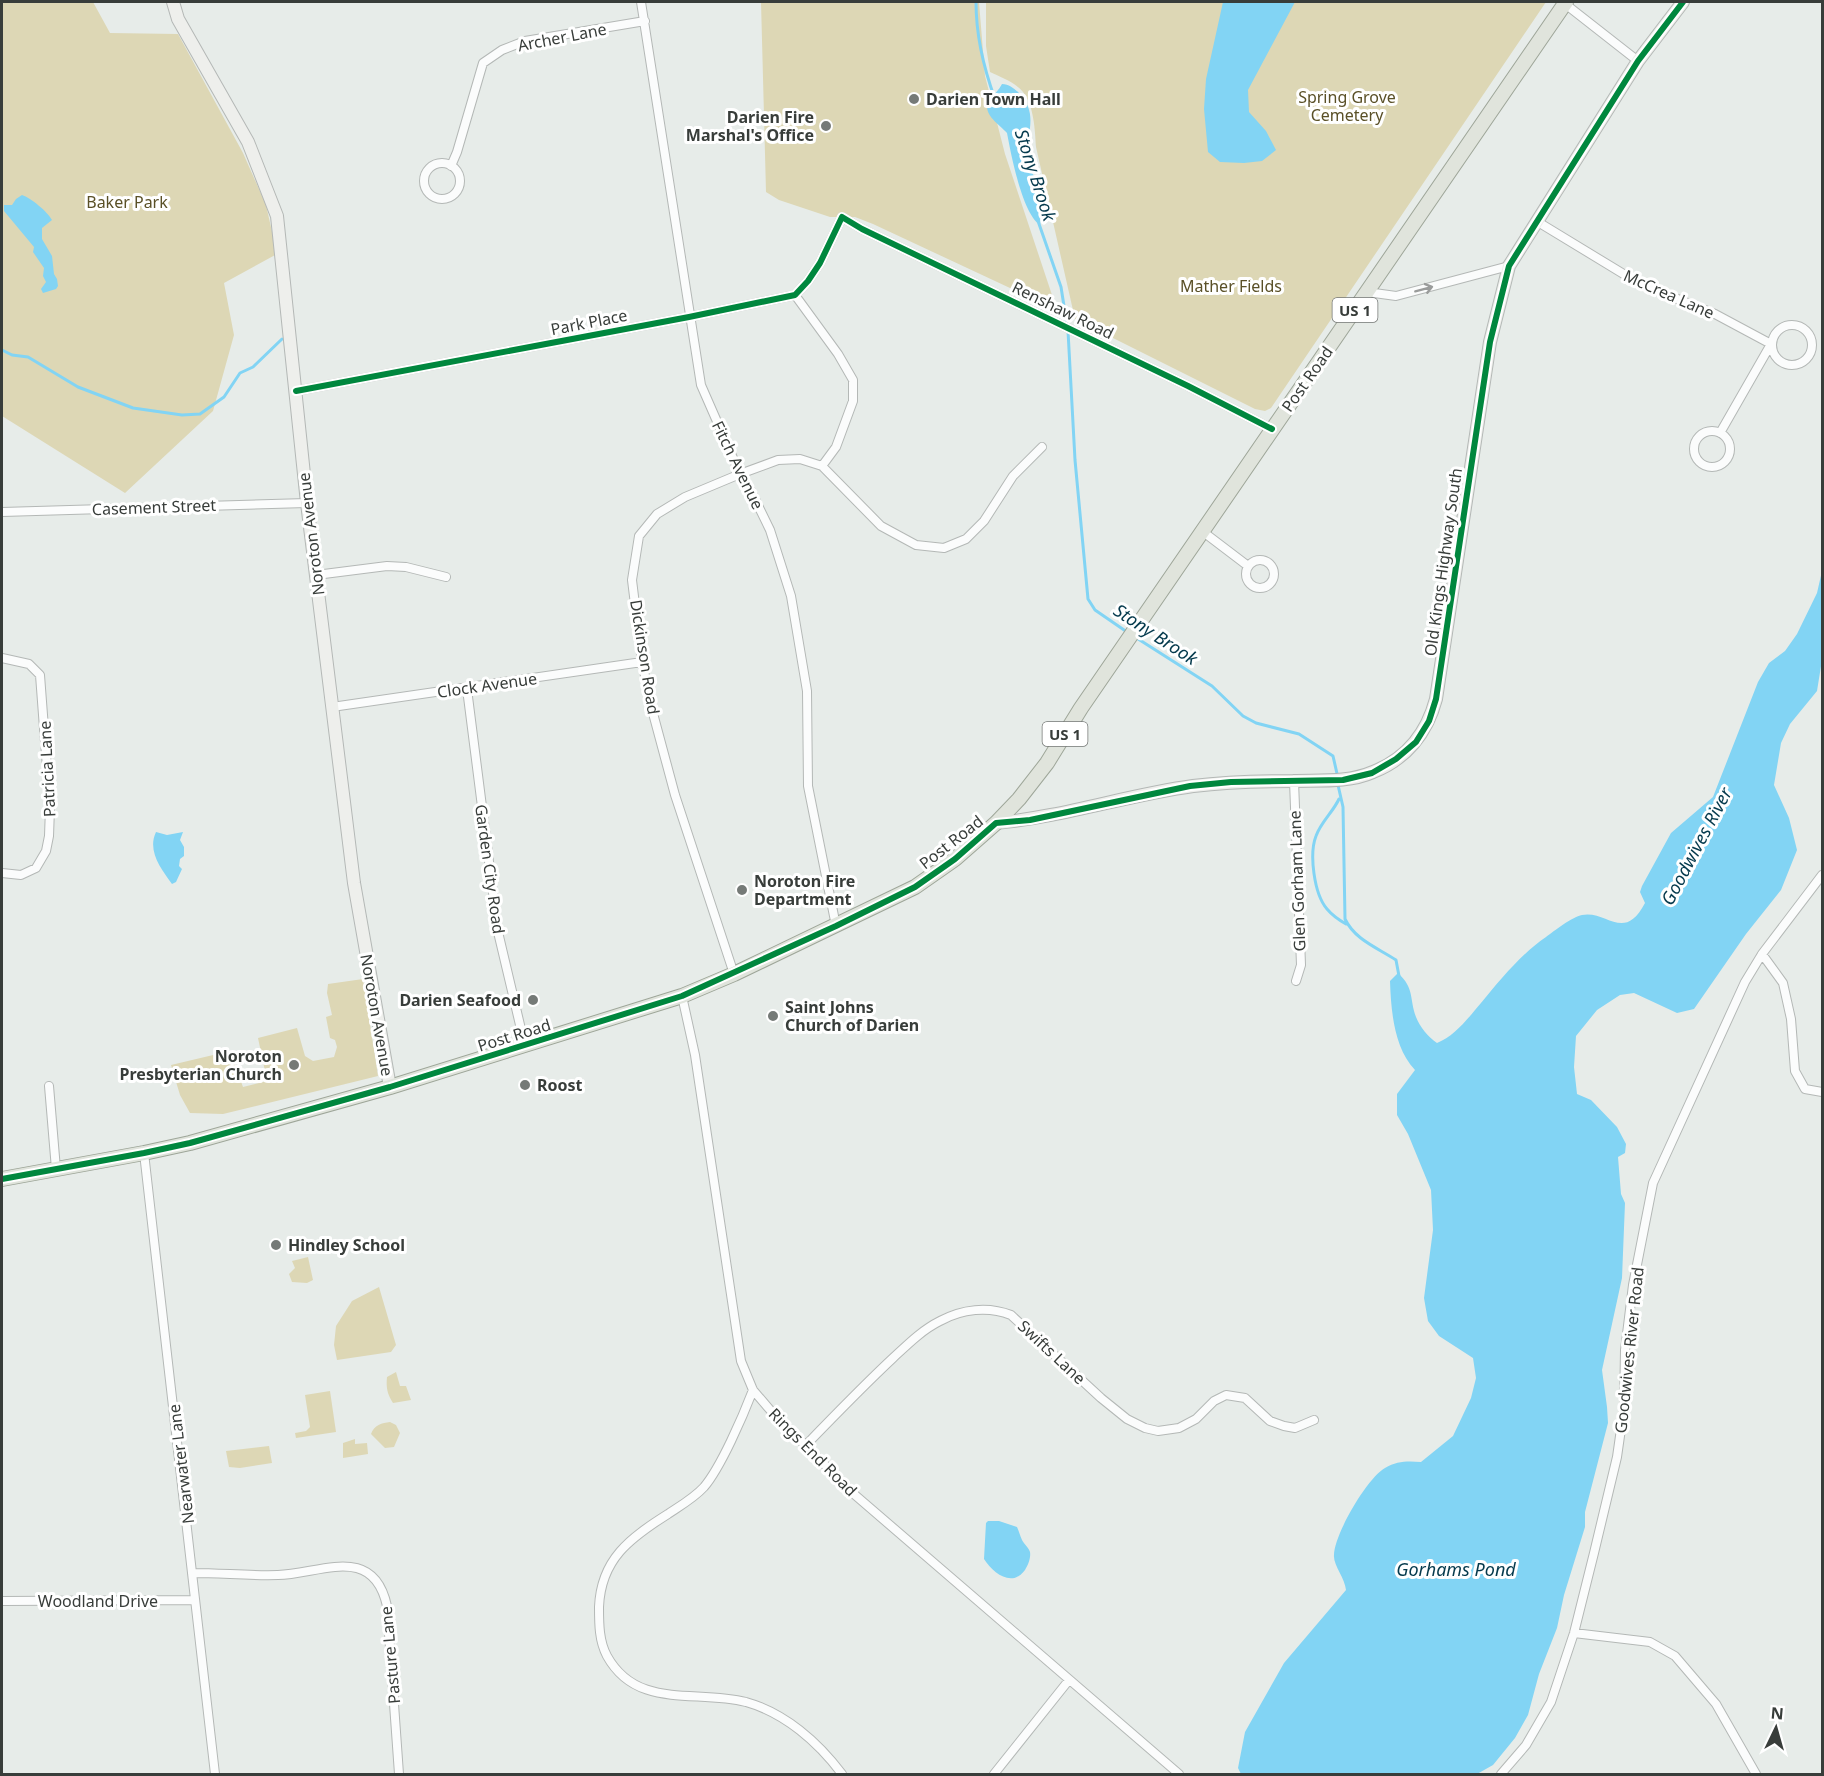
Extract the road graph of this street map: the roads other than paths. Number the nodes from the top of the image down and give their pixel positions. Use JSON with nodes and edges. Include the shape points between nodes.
{"nodes":[{"id":1,"x":173,"y":2,"type":"edge"},
{"id":2,"x":641,"y":2,"type":"edge"},
{"id":3,"x":1565,"y":2,"type":"edge"},
{"id":4,"x":1683,"y":2,"type":"edge"},
{"id":5,"x":645,"y":21,"type":"junction"},
{"id":6,"x":1638,"y":61,"type":"junction"},
{"id":7,"x":451,"y":166,"type":"junction"},
{"id":8,"x":1538,"y":222,"type":"junction"},
{"id":9,"x":1509,"y":266,"type":"junction"},
{"id":10,"x":1367,"y":292,"type":"junction"},
{"id":11,"x":795,"y":295,"type":"junction"},
{"id":12,"x":689,"y":317,"type":"junction"},
{"id":13,"x":1771,"y":344,"type":"junction"},
{"id":14,"x":296,"y":391,"type":"junction"},
{"id":15,"x":1272,"y":429,"type":"junction"},
{"id":16,"x":1720,"y":433,"type":"junction"},
{"id":17,"x":1042,"y":447,"type":"dead end"},
{"id":18,"x":822,"y":466,"type":"junction"},
{"id":19,"x":740,"y":474,"type":"junction"},
{"id":20,"x":307,"y":503,"type":"junction"},
{"id":21,"x":2,"y":512,"type":"edge"},
{"id":22,"x":1202,"y":531,"type":"junction"},
{"id":23,"x":1248,"y":566,"type":"dead end"},
{"id":24,"x":316,"y":575,"type":"junction"},
{"id":25,"x":446,"y":577,"type":"dead end"},
{"id":26,"x":2,"y":658,"type":"edge"},
{"id":27,"x":642,"y":662,"type":"junction"},
{"id":28,"x":467,"y":689,"type":"junction"},
{"id":29,"x":332,"y":707,"type":"junction"},
{"id":30,"x":1294,"y":781,"type":"junction"},
{"id":31,"x":996,"y":823,"type":"junction"},
{"id":32,"x":2,"y":873,"type":"edge"},
{"id":33,"x":1822,"y":875,"type":"edge"},
{"id":34,"x":836,"y":926,"type":"junction"},
{"id":35,"x":1762,"y":954,"type":"junction"},
{"id":36,"x":734,"y":974,"type":"junction"},
{"id":37,"x":1296,"y":981,"type":"dead end"},
{"id":38,"x":682,"y":996,"type":"junction"},
{"id":39,"x":525,"y":1046,"type":"junction"},
{"id":40,"x":49,"y":1086,"type":"dead end"},
{"id":41,"x":390,"y":1087,"type":"junction"},
{"id":42,"x":1822,"y":1092,"type":"edge"},
{"id":43,"x":144,"y":1153,"type":"junction"},
{"id":44,"x":56,"y":1169,"type":"junction"},
{"id":45,"x":2,"y":1179,"type":"edge"},
{"id":46,"x":753,"y":1390,"type":"junction"},
{"id":47,"x":1314,"y":1420,"type":"dead end"},
{"id":48,"x":805,"y":1446,"type":"junction"},
{"id":49,"x":194,"y":1573,"type":"junction"},
{"id":50,"x":195,"y":1600,"type":"junction"},
{"id":51,"x":2,"y":1601,"type":"edge"},
{"id":52,"x":1574,"y":1633,"type":"junction"},
{"id":53,"x":1069,"y":1680,"type":"junction"},
{"id":54,"x":215,"y":1774,"type":"edge"},
{"id":55,"x":399,"y":1774,"type":"edge"},
{"id":56,"x":842,"y":1774,"type":"edge"},
{"id":57,"x":994,"y":1774,"type":"edge"},
{"id":58,"x":1179,"y":1774,"type":"edge"},
{"id":59,"x":1502,"y":1774,"type":"edge"},
{"id":60,"x":1756,"y":1774,"type":"edge"}],
"edges":[{"from":1,"to":14,"type":"street","name":"Noroton Avenue","via":[[177,18],[248,142],[277,216]]},
{"from":2,"to":5,"type":"street","name":"Fitch Avenue"},
{"from":3,"to":6,"type":"street"},
{"from":3,"to":10,"type":"main road","name":"Post Road","number":"US 1"},
{"from":4,"to":6,"type":"street","name":"Old Kings Highway South"},
{"from":5,"to":7,"type":"street","name":"Archer Lane","via":[[525,41],[483,63]]},
{"from":5,"to":12,"type":"street","name":"Fitch Avenue"},
{"from":6,"to":8,"type":"street","name":"Old Kings Highway South"},
{"from":7,"to":7,"type":"street","name":"Archer Lane","via":[[437,164],[426,172],[424,185],[432,196],[446,198],[457,190],[459,177]]},
{"from":8,"to":9,"type":"street","name":"Old Kings Highway South"},
{"from":8,"to":13,"type":"street","name":"McCrea Lane","via":[[1640,284],[1715,314]]},
{"from":10,"to":9,"type":"street","one_way":true,"via":[[1396,296]]},
{"from":9,"to":30,"type":"street","name":"Old Kings Highway South","via":[[1486,364],[1432,712],[1416,742],[1372,773],[1337,780]]},
{"from":10,"to":15,"type":"main road","name":"Post Road","number":"US 1"},
{"from":11,"to":12,"type":"street","name":"Park Place"},
{"from":11,"to":15,"type":"street","name":"Renshaw Road","via":[[820,263],[842,216]]},
{"from":11,"to":18,"type":"street","via":[[854,380],[853,401],[836,447]]},
{"from":12,"to":14,"type":"street","name":"Park Place"},
{"from":12,"to":19,"type":"street","name":"Fitch Avenue","via":[[701,385]]},
{"from":13,"to":13,"type":"street","name":"McCrea Lane","via":[[1777,359],[1794,366],[1806,360],[1813,346],[1807,331],[1793,324],[1778,330]]},
{"from":13,"to":16,"type":"street","name":"McCrea Lane"},
{"from":14,"to":20,"type":"street","name":"Noroton Avenue"},
{"from":15,"to":22,"type":"main road","name":"Post Road","number":"US 1"},
{"from":16,"to":16,"type":"street","via":[[1706,432],[1696,440],[1694,454],[1703,465],[1717,466],[1727,457],[1729,444]]},
{"from":17,"to":18,"type":"street","via":[[1013,476],[984,521],[966,539],[944,549],[916,545],[881,526]]},
{"from":18,"to":19,"type":"street","name":"Dickinson Road","via":[[800,459],[778,460]]},
{"from":19,"to":27,"type":"street","name":"Dickinson Road","via":[[685,497],[657,514],[639,536],[632,580]]},
{"from":19,"to":34,"type":"street","name":"Fitch Avenue","via":[[770,530],[791,596],[807,691],[808,786]]},
{"from":20,"to":21,"type":"street","name":"Casement Street"},
{"from":20,"to":24,"type":"street","name":"Noroton Avenue"},
{"from":22,"to":23,"type":"street"},
{"from":22,"to":31,"type":"main road","name":"Post Road","number":"US 1","via":[[1080,708],[1047,763]]},
{"from":24,"to":25,"type":"street","via":[[387,566]]},
{"from":24,"to":29,"type":"street","name":"Noroton Avenue"},
{"from":26,"to":32,"type":"street","name":"Patricia Lane","via":[[29,664],[40,675],[50,808],[46,852],[36,868],[21,875]]},
{"from":27,"to":28,"type":"street","name":"Clock Avenue"},
{"from":27,"to":36,"type":"street","name":"Dickinson Road","via":[[675,795]]},
{"from":28,"to":29,"type":"street","name":"Clock Avenue"},
{"from":28,"to":39,"type":"street","name":"Garden City Road","via":[[498,932]]},
{"from":29,"to":41,"type":"street","name":"Noroton Avenue","via":[[354,883]]},
{"from":30,"to":31,"type":"street","name":"Old Kings Highway South","via":[[1190,786],[1030,820]]},
{"from":30,"to":37,"type":"street","name":"Glen Gorham Lane","via":[[1301,965]]},
{"from":31,"to":34,"type":"main road","name":"Post Road","number":"US 1","via":[[955,859],[915,886]]},
{"from":33,"to":35,"type":"street","name":"Goodwives River Road"},
{"from":34,"to":36,"type":"main road","name":"Post Road","number":"US 1"},
{"from":35,"to":42,"type":"street","via":[[1783,983],[1791,1019],[1795,1071],[1805,1089]]},
{"from":35,"to":52,"type":"street","name":"Goodwives River Road","via":[[1730,1013],[1665,1154],[1648,1201],[1628,1328],[1617,1457]]},
{"from":36,"to":38,"type":"main road","name":"Post Road","number":"US 1"},
{"from":38,"to":39,"type":"main road","name":"Post Road","number":"US 1"},
{"from":38,"to":46,"type":"street","name":"Rings End Road","via":[[697,1067],[741,1361]]},
{"from":39,"to":41,"type":"main road","name":"Post Road","number":"US 1"},
{"from":40,"to":44,"type":"street"},
{"from":41,"to":43,"type":"main road","name":"Post Road","number":"US 1"},
{"from":43,"to":44,"type":"main road","name":"Post Road","number":"US 1"},
{"from":43,"to":49,"type":"street","name":"Nearwater Lane"},
{"from":44,"to":45,"type":"main road","name":"Post Road","number":"US 1"},
{"from":46,"to":48,"type":"street","name":"Rings End Road"},
{"from":46,"to":56,"type":"street","via":[[704,1487],[615,1556],[600,1588],[600,1635],[606,1655],[632,1684],[664,1695],[728,1698],[765,1710],[789,1722],[814,1742]]},
{"from":47,"to":48,"type":"street","name":"Swifts Lane","via":[[1295,1428],[1284,1426],[1270,1421],[1245,1398],[1226,1395],[1179,1428],[1145,1428],[1101,1398],[1011,1315],[982,1309],[955,1314],[924,1330]]},
{"from":48,"to":53,"type":"street","name":"Rings End Road","via":[[855,1495]]},
{"from":49,"to":50,"type":"street","name":"Nearwater Lane"},
{"from":49,"to":55,"type":"street","name":"Pasture Lane","via":[[280,1575],[346,1566],[373,1578],[387,1606]]},
{"from":50,"to":51,"type":"street","name":"Woodland Drive"},
{"from":50,"to":54,"type":"street","name":"Nearwater Lane"},
{"from":52,"to":59,"type":"street","name":"Goodwives River Road","via":[[1543,1719]]},
{"from":52,"to":60,"type":"street","via":[[1650,1642],[1675,1656],[1716,1704]]},
{"from":53,"to":57,"type":"street"},
{"from":53,"to":58,"type":"street","name":"Rings End Road"}]}
